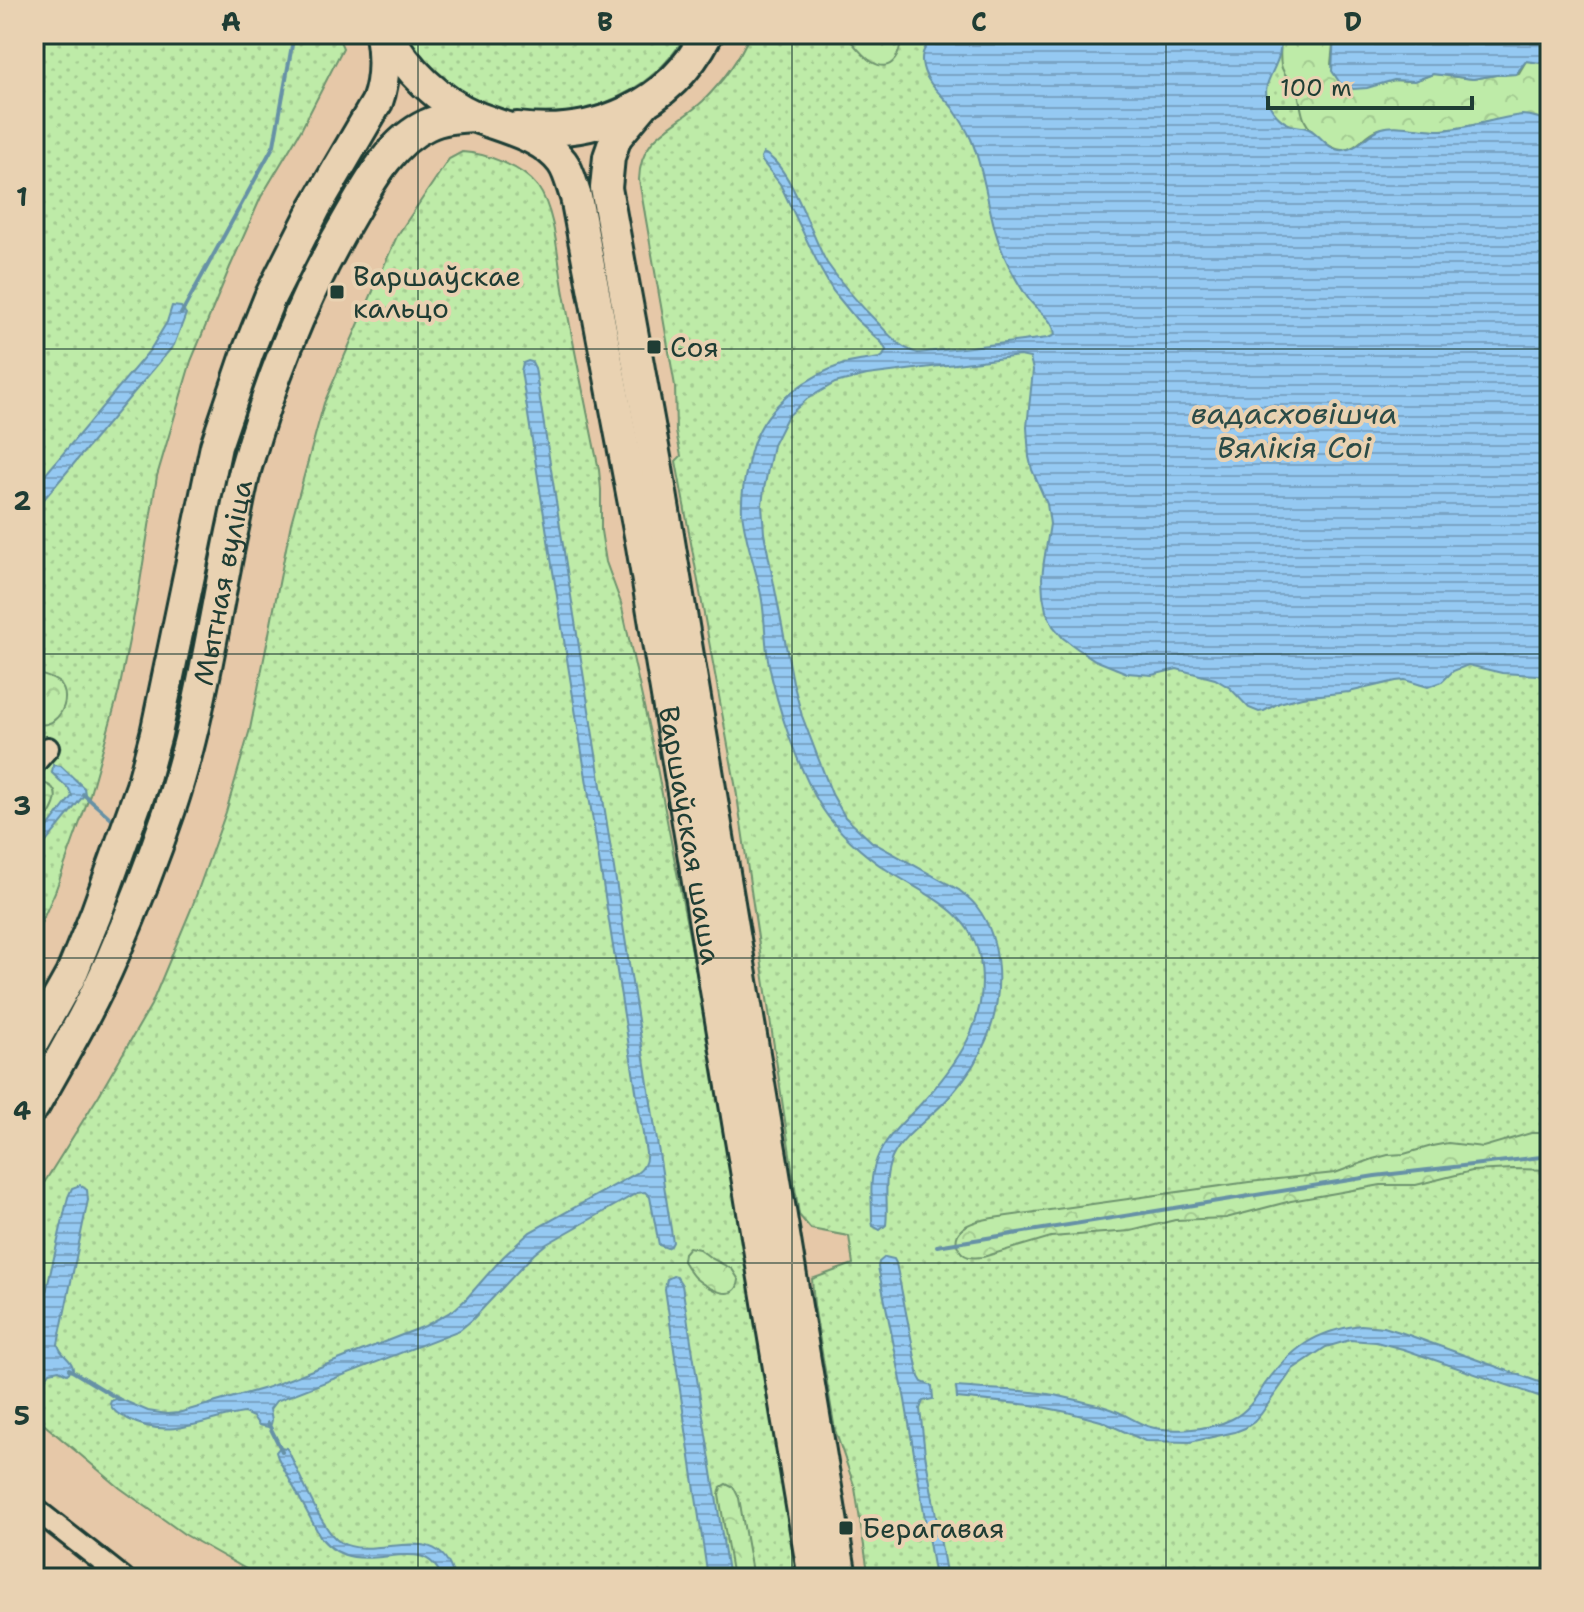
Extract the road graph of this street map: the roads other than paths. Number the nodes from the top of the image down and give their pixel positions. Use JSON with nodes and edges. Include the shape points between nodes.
{"nodes":[{"id":1,"x":381,"y":34,"type":"edge"},
{"id":2,"x":388,"y":34,"type":"edge"},
{"id":3,"x":707,"y":34,"type":"edge"},
{"id":4,"x":643,"y":105,"type":"junction"},
{"id":5,"x":474,"y":116,"type":"junction"},
{"id":6,"x":507,"y":127,"type":"junction"},
{"id":7,"x":34,"y":1041,"type":"edge"},
{"id":8,"x":34,"y":1106,"type":"edge"},
{"id":9,"x":34,"y":1508,"type":"edge"},
{"id":10,"x":123,"y":1578,"type":"edge"},
{"id":11,"x":814,"y":1578,"type":"edge"},
{"id":12,"x":841,"y":1578,"type":"edge"}],
"edges":[{"from":1,"to":7,"type":"highway","name":"Мытная вуліца","via":[[384,73],[377,102],[300,236],[248,352],[216,446],[142,786],[71,975]]},
{"from":2,"to":5,"type":"highway","name":"Варшаўская шаша","via":[[417,76]]},
{"from":3,"to":4,"type":"highway","name":"Варшаўская шаша","via":[[674,81]]},
{"from":4,"to":6,"type":"highway","name":"Варшаўская шаша","via":[[577,129]]},
{"from":4,"to":12,"type":"highway","name":"Варшаўская шаша","via":[[616,137],[606,188]]},
{"from":5,"to":6,"type":"highway","name":"Варшаўская шаша"},
{"from":5,"to":8,"type":"highway","name":"Мытная вуліца","via":[[428,124],[397,147],[367,187],[314,284],[273,383],[246,468],[192,731],[170,808],[113,957]]},
{"from":6,"to":11,"type":"highway","name":"Варшаўская шаша","via":[[542,144],[563,163],[576,197],[642,546]]},
{"from":9,"to":10,"type":"street"}]}
